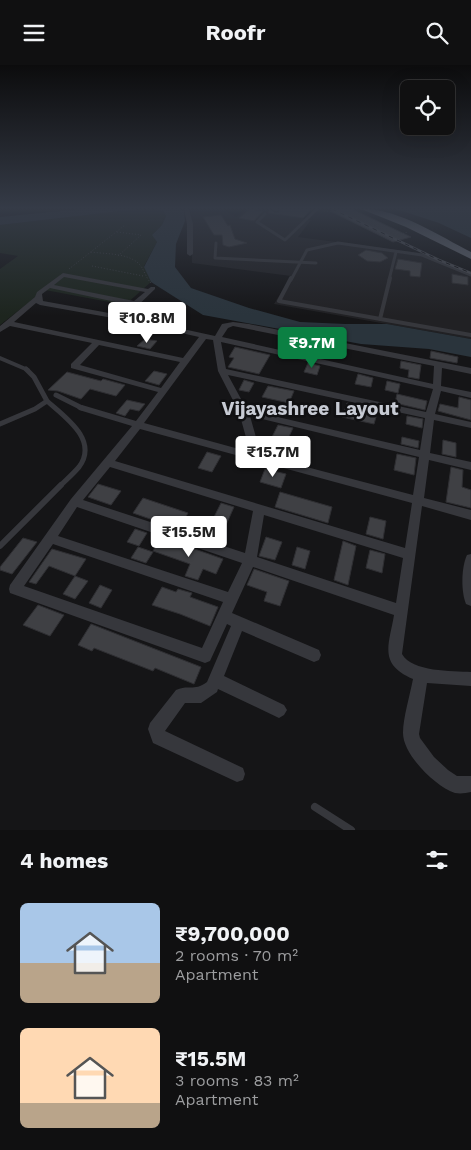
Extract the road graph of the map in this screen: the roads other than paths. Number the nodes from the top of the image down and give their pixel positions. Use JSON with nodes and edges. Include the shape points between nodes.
{"nodes":[{"id":1,"x":190,"y":245,"type":"edge"},
{"id":2,"x":216,"y":245,"type":"edge"},
{"id":3,"x":331,"y":245,"type":"edge"},
{"id":4,"x":349,"y":245,"type":"edge"},
{"id":5,"x":449,"y":245,"type":"edge"},
{"id":6,"x":396,"y":252,"type":"junction"},
{"id":7,"x":190,"y":254,"type":"dead end"},
{"id":8,"x":471,"y":256,"type":"edge"},
{"id":9,"x":302,"y":261,"type":"junction"},
{"id":10,"x":316,"y":263,"type":"dead end"},
{"id":11,"x":471,"y":275,"type":"edge"},
{"id":12,"x":48,"y":286,"type":"junction"},
{"id":13,"x":38,"y":298,"type":"junction"},
{"id":14,"x":136,"y":303,"type":"junction"},
{"id":15,"x":124,"y":318,"type":"junction"},
{"id":16,"x":380,"y":319,"type":"junction"},
{"id":17,"x":8,"y":323,"type":"junction"},
{"id":18,"x":0,"y":330,"type":"edge"},
{"id":19,"x":471,"y":335,"type":"edge"},
{"id":20,"x":204,"y":336,"type":"junction"},
{"id":21,"x":217,"y":339,"type":"junction"},
{"id":22,"x":98,"y":342,"type":"junction"},
{"id":23,"x":0,"y":359,"type":"edge"},
{"id":24,"x":186,"y":361,"type":"junction"},
{"id":25,"x":438,"y":365,"type":"junction"},
{"id":26,"x":222,"y":371,"type":"junction"},
{"id":27,"x":471,"y":371,"type":"edge"},
{"id":28,"x":437,"y":389,"type":"junction"},
{"id":29,"x":163,"y":391,"type":"junction"},
{"id":30,"x":56,"y":395,"type":"dead end"},
{"id":31,"x":471,"y":395,"type":"edge"},
{"id":32,"x":47,"y":401,"type":"junction"},
{"id":33,"x":82,"y":408,"type":"joint"},
{"id":34,"x":244,"y":412,"type":"junction"},
{"id":35,"x":430,"y":416,"type":"junction"},
{"id":36,"x":0,"y":424,"type":"edge"},
{"id":37,"x":138,"y":425,"type":"junction"},
{"id":38,"x":471,"y":425,"type":"edge"},
{"id":39,"x":424,"y":455,"type":"junction"},
{"id":40,"x":257,"y":457,"type":"junction"},
{"id":41,"x":107,"y":463,"type":"junction"},
{"id":42,"x":471,"y":466,"type":"edge"},
{"id":43,"x":418,"y":500,"type":"junction"},
{"id":44,"x":75,"y":502,"type":"junction"},
{"id":45,"x":259,"y":509,"type":"junction"},
{"id":46,"x":471,"y":515,"type":"edge"},
{"id":47,"x":50,"y":539,"type":"junction"},
{"id":48,"x":0,"y":546,"type":"edge"},
{"id":49,"x":409,"y":555,"type":"junction"},
{"id":50,"x":471,"y":559,"type":"edge"},
{"id":51,"x":250,"y":560,"type":"junction"},
{"id":52,"x":232,"y":599,"type":"junction"},
{"id":53,"x":471,"y":600,"type":"edge"},
{"id":54,"x":401,"y":611,"type":"junction"},
{"id":55,"x":224,"y":616,"type":"junction"},
{"id":56,"x":239,"y":623,"type":"junction"},
{"id":57,"x":314,"y":655,"type":"dead end"},
{"id":58,"x":421,"y":673,"type":"junction"},
{"id":59,"x":471,"y":679,"type":"edge"},
{"id":60,"x":215,"y":680,"type":"junction"},
{"id":61,"x":280,"y":710,"type":"dead end"},
{"id":62,"x":237,"y":774,"type":"dead end"},
{"id":63,"x":471,"y":783,"type":"edge"},
{"id":64,"x":315,"y":807,"type":"dead end"},
{"id":65,"x":351,"y":830,"type":"edge"}],
"edges":[{"from":1,"to":7,"type":"street"},
{"from":2,"to":9,"type":"lane","via":[[215,258]]},
{"from":3,"to":9,"type":"lane","via":[[307,251]]},
{"from":4,"to":6,"type":"lane"},
{"from":5,"to":8,"type":"highway"},
{"from":6,"to":11,"type":"lane","via":[[422,255]]},
{"from":6,"to":16,"type":"lane"},
{"from":9,"to":10,"type":"lane"},
{"from":9,"to":16,"type":"lane","via":[[280,301]]},
{"from":12,"to":13,"type":"street"},
{"from":12,"to":14,"type":"street"},
{"from":12,"to":14,"type":"street","via":[[63,275],[152,290]]},
{"from":13,"to":15,"type":"street","via":[[40,303]]},
{"from":13,"to":17,"type":"street"},
{"from":14,"to":15,"type":"street"},
{"from":15,"to":20,"type":"street"},
{"from":16,"to":19,"type":"lane"},
{"from":17,"to":18,"type":"street"},
{"from":17,"to":22,"type":"street"},
{"from":20,"to":21,"type":"street"},
{"from":20,"to":24,"type":"street"},
{"from":21,"to":25,"type":"street","via":[[225,325],[232,324]]},
{"from":21,"to":26,"type":"street"},
{"from":21,"to":28,"type":"street"},
{"from":22,"to":24,"type":"street"},
{"from":22,"to":29,"type":"street","via":[[74,366]]},
{"from":23,"to":32,"type":"lane","via":[[27,367]]},
{"from":24,"to":29,"type":"street"},
{"from":25,"to":27,"type":"street"},
{"from":25,"to":28,"type":"street"},
{"from":26,"to":34,"type":"street"},
{"from":26,"to":35,"type":"street"},
{"from":28,"to":31,"type":"street"},
{"from":28,"to":35,"type":"street"},
{"from":29,"to":37,"type":"street"},
{"from":30,"to":33,"type":"lane"},
{"from":32,"to":36,"type":"lane"},
{"from":32,"to":48,"type":"lane","via":[[76,428],[86,451],[79,467]]},
{"from":33,"to":37,"type":"street"},
{"from":34,"to":39,"type":"street"},
{"from":34,"to":40,"type":"street"},
{"from":35,"to":38,"type":"street"},
{"from":35,"to":39,"type":"street"},
{"from":37,"to":40,"type":"street"},
{"from":37,"to":41,"type":"street"},
{"from":39,"to":42,"type":"street"},
{"from":39,"to":43,"type":"street"},
{"from":40,"to":43,"type":"street"},
{"from":41,"to":44,"type":"street"},
{"from":41,"to":45,"type":"street"},
{"from":43,"to":46,"type":"street"},
{"from":43,"to":49,"type":"street"},
{"from":44,"to":47,"type":"street"},
{"from":44,"to":51,"type":"street"},
{"from":45,"to":49,"type":"street"},
{"from":45,"to":51,"type":"street"},
{"from":47,"to":52,"type":"street"},
{"from":47,"to":55,"type":"street","via":[[15,589],[205,656]]},
{"from":49,"to":54,"type":"street"},
{"from":50,"to":53,"type":"street"},
{"from":51,"to":52,"type":"street"},
{"from":51,"to":54,"type":"street"},
{"from":52,"to":55,"type":"street"},
{"from":54,"to":58,"type":"street","via":[[396,661]]},
{"from":55,"to":56,"type":"street"},
{"from":56,"to":57,"type":"street"},
{"from":56,"to":60,"type":"street"},
{"from":58,"to":59,"type":"street","via":[[440,679]]},
{"from":58,"to":63,"type":"street","via":[[410,735],[413,744],[447,779],[457,785]]},
{"from":60,"to":61,"type":"street"},
{"from":60,"to":62,"type":"street","via":[[204,694],[181,695],[157,726],[157,733]]},
{"from":64,"to":65,"type":"lane"}]}
